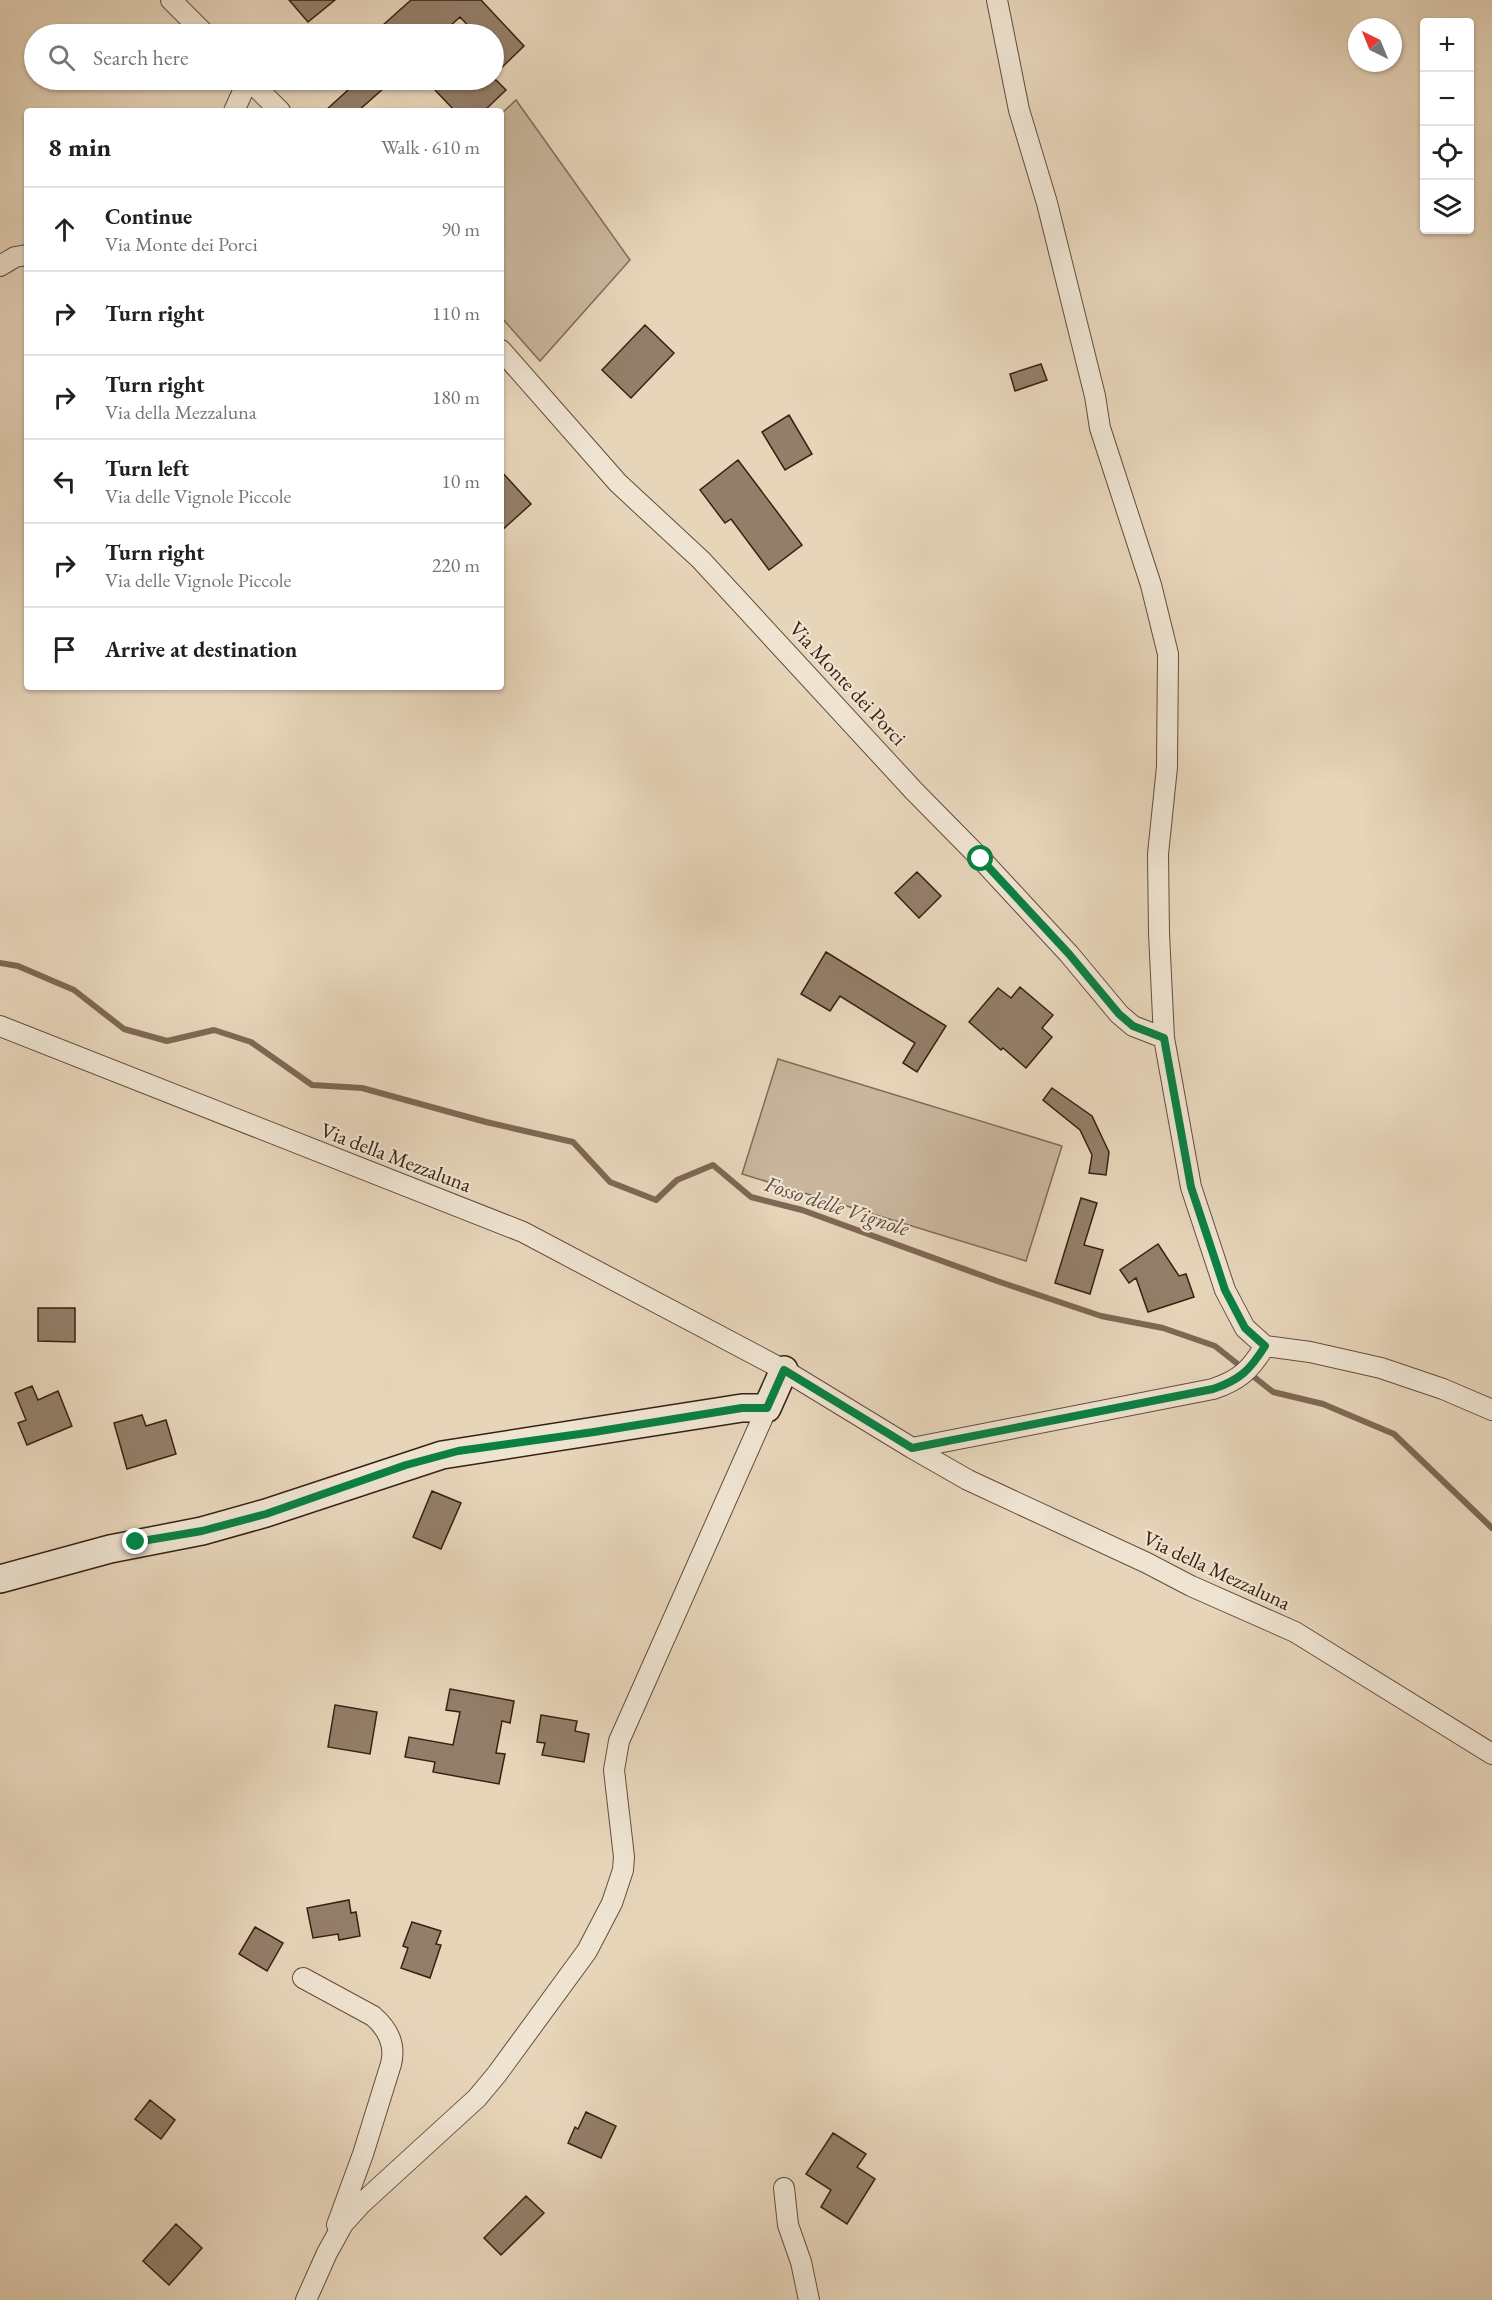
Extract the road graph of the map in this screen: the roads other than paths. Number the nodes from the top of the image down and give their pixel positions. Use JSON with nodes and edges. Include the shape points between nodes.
{"nodes":[{"id":1,"x":171,"y":0,"type":"edge"},
{"id":2,"x":997,"y":0,"type":"edge"},
{"id":3,"x":195,"y":24,"type":"edge"},
{"id":4,"x":244,"y":90,"type":"edge"},
{"id":5,"x":259,"y":90,"type":"edge"},
{"id":6,"x":235,"y":108,"type":"edge"},
{"id":7,"x":277,"y":108,"type":"edge"},
{"id":8,"x":24,"y":256,"type":"edge"},
{"id":9,"x":0,"y":266,"type":"edge"},
{"id":10,"x":504,"y":353,"type":"edge"},
{"id":11,"x":0,"y":1026,"type":"edge"},
{"id":12,"x":1164,"y":1038,"type":"junction"},
{"id":13,"x":1265,"y":1346,"type":"junction"},
{"id":14,"x":773,"y":1364,"type":"junction"},
{"id":15,"x":767,"y":1408,"type":"junction"},
{"id":16,"x":1492,"y":1410,"type":"edge"},
{"id":17,"x":912,"y":1448,"type":"junction"},
{"id":18,"x":0,"y":1579,"type":"edge"},
{"id":19,"x":1492,"y":1754,"type":"edge"},
{"id":20,"x":303,"y":1978,"type":"dead end"},
{"id":21,"x":784,"y":2188,"type":"dead end"},
{"id":22,"x":327,"y":2253,"type":"junction"},
{"id":23,"x":306,"y":2300,"type":"edge"},
{"id":24,"x":809,"y":2300,"type":"edge"}],
"edges":[{"from":1,"to":3,"type":"street"},
{"from":2,"to":12,"type":"street","via":[[1019,110],[1047,203],[1100,428],[1151,585],[1168,654],[1167,767],[1158,854]]},
{"from":4,"to":6,"type":"street"},
{"from":5,"to":7,"type":"street"},
{"from":8,"to":9,"type":"street"},
{"from":10,"to":12,"type":"street","name":"Via Monte dei Porci","via":[[618,483],[700,560],[1069,954],[1119,1014],[1133,1026]]},
{"from":11,"to":14,"type":"street","name":"Via della Mezzaluna","via":[[523,1232]]},
{"from":12,"to":13,"type":"street","via":[[1191,1187],[1201,1218],[1225,1290],[1245,1328]]},
{"from":13,"to":16,"type":"street","via":[[1381,1368]]},
{"from":13,"to":17,"type":"street","via":[[1252,1366],[1231,1383],[1213,1389]]},
{"from":14,"to":15,"type":"street"},
{"from":14,"to":17,"type":"street","name":"Via della Mezzaluna"},
{"from":15,"to":18,"type":"street","via":[[742,1408],[458,1451],[266,1514],[117,1547]]},
{"from":15,"to":22,"type":"street","via":[[619,1742],[614,1770],[623,1870],[600,1929],[488,2086],[352,2213]]},
{"from":17,"to":19,"type":"street","name":"Via della Mezzaluna","via":[[968,1480],[1295,1632]]},
{"from":20,"to":22,"type":"street","via":[[373,2016],[389,2035],[393,2052],[363,2154]]},
{"from":21,"to":24,"type":"street","via":[[788,2224]]},
{"from":22,"to":23,"type":"street"}]}
